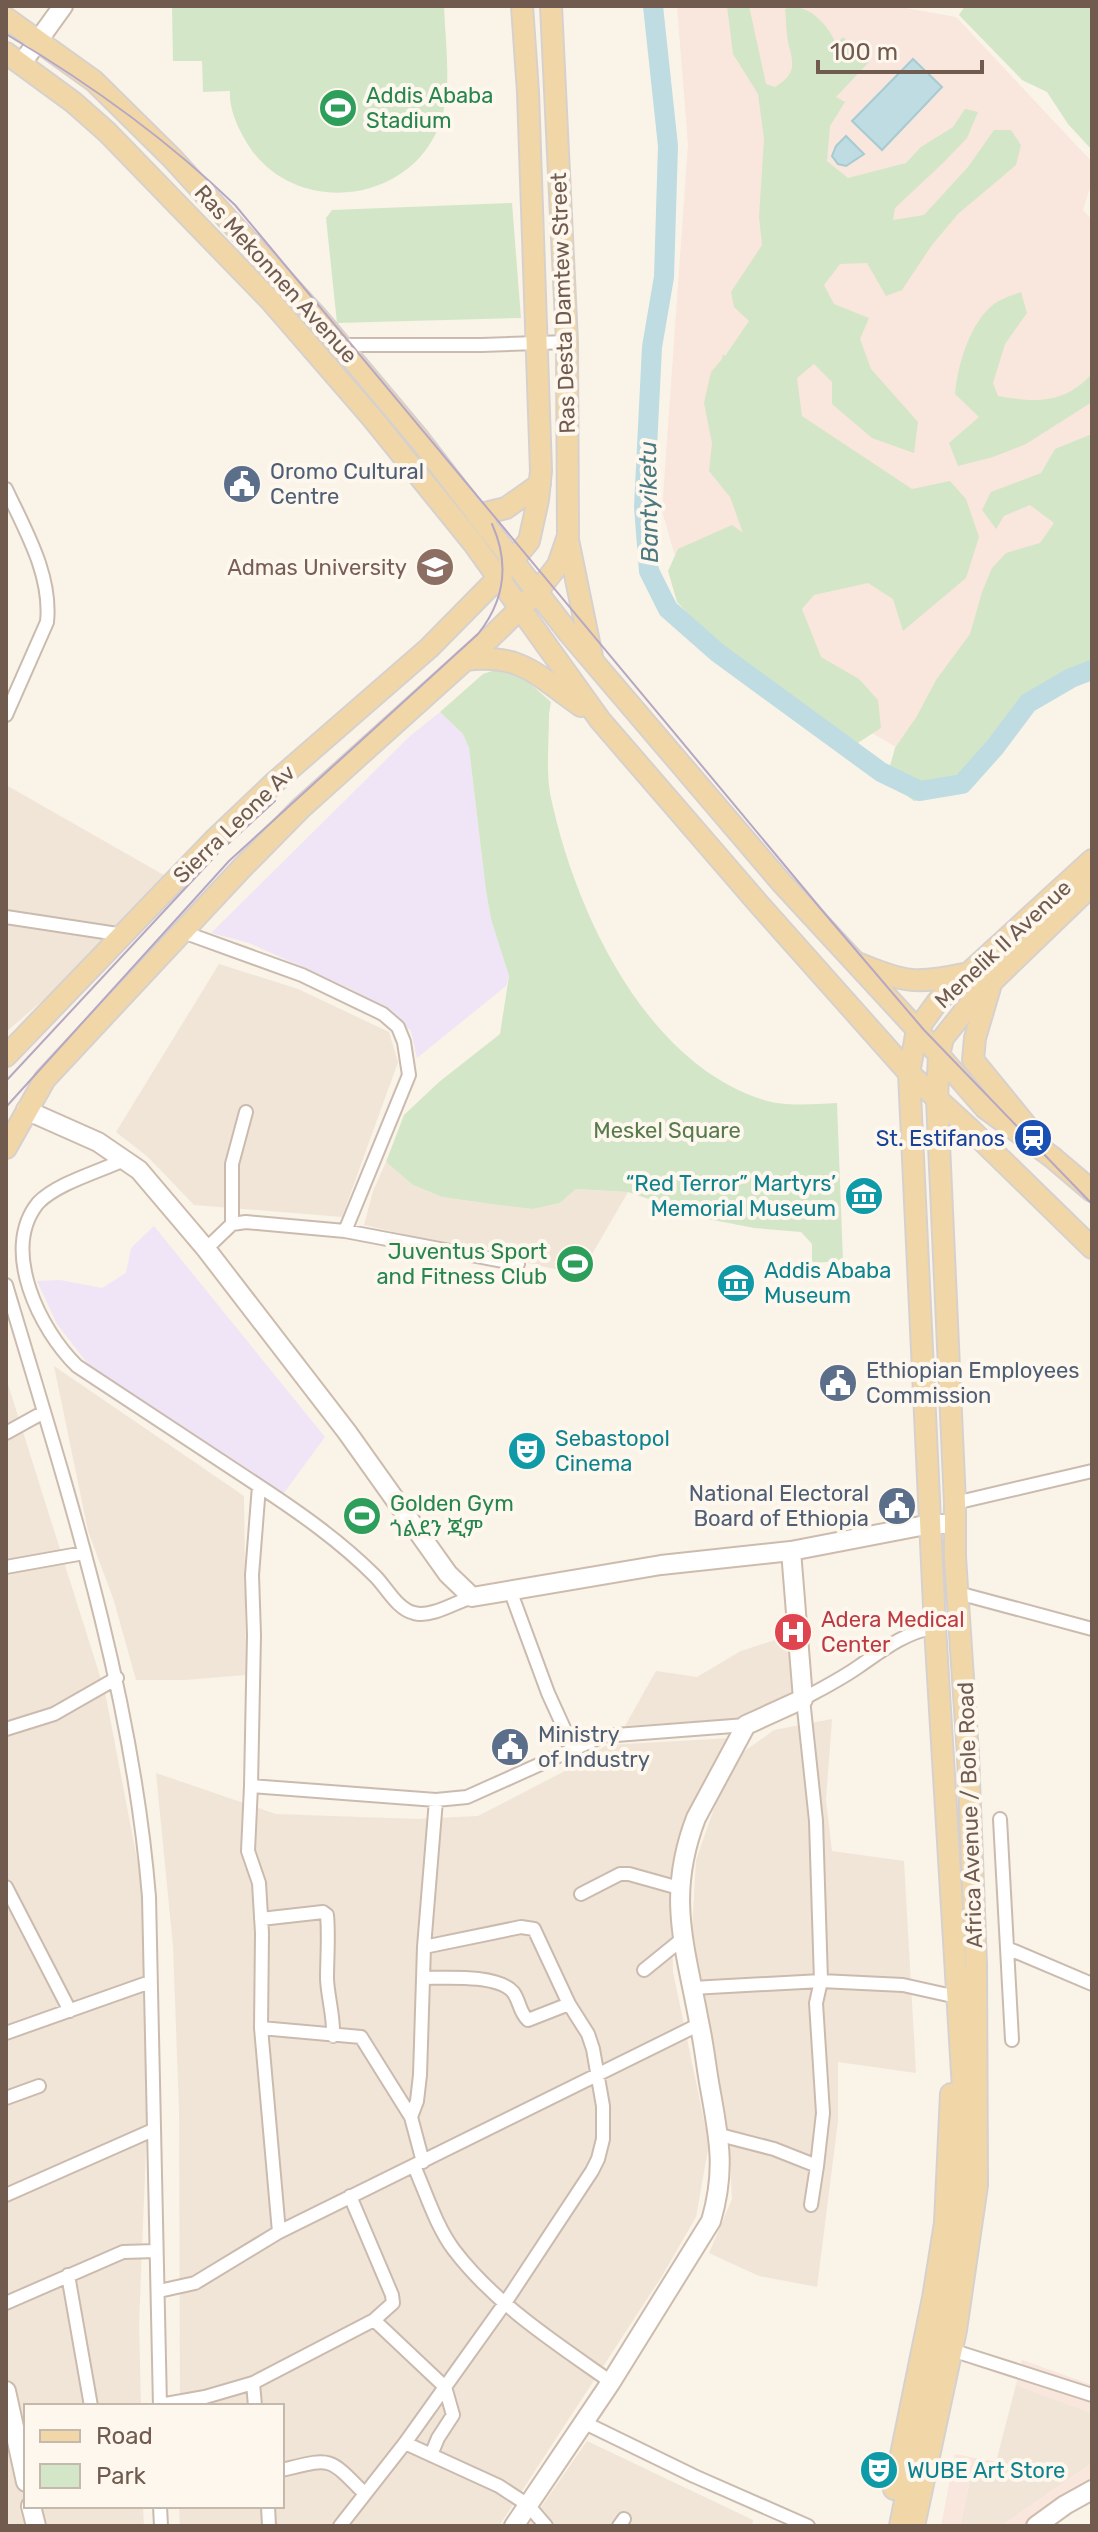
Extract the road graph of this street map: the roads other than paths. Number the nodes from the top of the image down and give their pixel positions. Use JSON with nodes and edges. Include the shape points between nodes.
{"nodes":[{"id":1,"x":63,"y":6,"type":"edge"},
{"id":2,"x":522,"y":6,"type":"edge"},
{"id":3,"x":551,"y":6,"type":"edge"},
{"id":4,"x":6,"y":18,"type":"edge"},
{"id":5,"x":38,"y":41,"type":"junction"},
{"id":6,"x":14,"y":58,"type":"edge"},
{"id":7,"x":567,"y":342,"type":"junction"},
{"id":8,"x":537,"y":343,"type":"junction"},
{"id":9,"x":340,"y":345,"type":"junction"},
{"id":10,"x":540,"y":484,"type":"junction"},
{"id":11,"x":6,"y":489,"type":"edge"},
{"id":12,"x":477,"y":515,"type":"junction"},
{"id":13,"x":568,"y":536,"type":"junction"},
{"id":14,"x":474,"y":544,"type":"junction"},
{"id":15,"x":514,"y":561,"type":"junction"},
{"id":16,"x":498,"y":578,"type":"junction"},
{"id":17,"x":537,"y":592,"type":"junction"},
{"id":18,"x":473,"y":604,"type":"junction"},
{"id":19,"x":521,"y":608,"type":"junction"},
{"id":20,"x":465,"y":660,"type":"junction"},
{"id":21,"x":593,"y":661,"type":"junction"},
{"id":22,"x":6,"y":715,"type":"edge"},
{"id":23,"x":600,"y":720,"type":"junction"},
{"id":24,"x":1092,"y":860,"type":"edge"},
{"id":25,"x":1092,"y":885,"type":"edge"},
{"id":26,"x":6,"y":917,"type":"edge"},
{"id":27,"x":183,"y":932,"type":"junction"},
{"id":28,"x":124,"y":935,"type":"junction"},
{"id":29,"x":853,"y":961,"type":"junction"},
{"id":30,"x":968,"y":973,"type":"junction"},
{"id":31,"x":991,"y":983,"type":"junction"},
{"id":32,"x":917,"y":1030,"type":"junction"},
{"id":33,"x":939,"y":1055,"type":"junction"},
{"id":34,"x":6,"y":1056,"type":"edge"},
{"id":35,"x":909,"y":1073,"type":"junction"},
{"id":36,"x":937,"y":1099,"type":"junction"},
{"id":37,"x":26,"y":1110,"type":"junction"},
{"id":38,"x":246,"y":1112,"type":"dead end"},
{"id":39,"x":6,"y":1148,"type":"edge"},
{"id":40,"x":1052,"y":1157,"type":"junction"},
{"id":41,"x":126,"y":1159,"type":"junction"},
{"id":42,"x":1092,"y":1191,"type":"edge"},
{"id":43,"x":232,"y":1224,"type":"junction"},
{"id":44,"x":345,"y":1231,"type":"junction"},
{"id":45,"x":1092,"y":1248,"type":"edge"},
{"id":46,"x":206,"y":1249,"type":"junction"},
{"id":47,"x":518,"y":1264,"type":"dead end"},
{"id":48,"x":6,"y":1285,"type":"edge"},
{"id":49,"x":947,"y":1314,"type":"junction"},
{"id":50,"x":922,"y":1315,"type":"junction"},
{"id":51,"x":44,"y":1412,"type":"junction"},
{"id":52,"x":6,"y":1433,"type":"edge"},
{"id":53,"x":1092,"y":1471,"type":"edge"},
{"id":54,"x":259,"y":1486,"type":"junction"},
{"id":55,"x":955,"y":1503,"type":"junction"},
{"id":56,"x":931,"y":1524,"type":"junction"},
{"id":57,"x":955,"y":1524,"type":"junction"},
{"id":58,"x":791,"y":1551,"type":"junction"},
{"id":59,"x":84,"y":1553,"type":"junction"},
{"id":60,"x":6,"y":1567,"type":"edge"},
{"id":61,"x":510,"y":1590,"type":"junction"},
{"id":62,"x":958,"y":1593,"type":"junction"},
{"id":63,"x":472,"y":1597,"type":"junction"},
{"id":64,"x":935,"y":1627,"type":"junction"},
{"id":65,"x":1092,"y":1629,"type":"edge"},
{"id":66,"x":117,"y":1678,"type":"junction"},
{"id":67,"x":803,"y":1699,"type":"junction"},
{"id":68,"x":746,"y":1725,"type":"junction"},
{"id":69,"x":6,"y":1729,"type":"edge"},
{"id":70,"x":573,"y":1748,"type":"junction"},
{"id":71,"x":251,"y":1786,"type":"junction"},
{"id":72,"x":436,"y":1800,"type":"junction"},
{"id":73,"x":1000,"y":1819,"type":"dead end"},
{"id":74,"x":6,"y":1887,"type":"edge"},
{"id":75,"x":679,"y":1888,"type":"junction"},
{"id":76,"x":581,"y":1894,"type":"dead end"},
{"id":77,"x":261,"y":1919,"type":"junction"},
{"id":78,"x":681,"y":1940,"type":"junction"},
{"id":79,"x":424,"y":1947,"type":"junction"},
{"id":80,"x":1007,"y":1948,"type":"junction"},
{"id":81,"x":976,"y":1964,"type":"junction"},
{"id":82,"x":955,"y":1966,"type":"junction"},
{"id":83,"x":644,"y":1970,"type":"dead end"},
{"id":84,"x":423,"y":1978,"type":"junction"},
{"id":85,"x":821,"y":1981,"type":"junction"},
{"id":86,"x":150,"y":1982,"type":"junction"},
{"id":87,"x":1092,"y":1984,"type":"edge"},
{"id":88,"x":692,"y":1988,"type":"junction"},
{"id":89,"x":957,"y":1997,"type":"junction"},
{"id":90,"x":569,"y":2004,"type":"junction"},
{"id":91,"x":70,"y":2011,"type":"junction"},
{"id":92,"x":700,"y":2024,"type":"junction"},
{"id":93,"x":261,"y":2028,"type":"junction"},
{"id":94,"x":968,"y":2031,"type":"junction"},
{"id":95,"x":6,"y":2033,"type":"edge"},
{"id":96,"x":333,"y":2036,"type":"junction"},
{"id":97,"x":1012,"y":2040,"type":"dead end"},
{"id":98,"x":597,"y":2075,"type":"junction"},
{"id":99,"x":39,"y":2086,"type":"dead end"},
{"id":100,"x":6,"y":2098,"type":"edge"},
{"id":101,"x":411,"y":2117,"type":"junction"},
{"id":102,"x":153,"y":2130,"type":"junction"},
{"id":103,"x":720,"y":2135,"type":"junction"},
{"id":104,"x":418,"y":2164,"type":"junction"},
{"id":105,"x":817,"y":2166,"type":"junction"},
{"id":106,"x":6,"y":2195,"type":"edge"},
{"id":107,"x":350,"y":2196,"type":"junction"},
{"id":108,"x":811,"y":2205,"type":"dead end"},
{"id":109,"x":279,"y":2232,"type":"junction"},
{"id":110,"x":156,"y":2251,"type":"junction"},
{"id":111,"x":68,"y":2275,"type":"junction"},
{"id":112,"x":159,"y":2291,"type":"junction"},
{"id":113,"x":6,"y":2303,"type":"edge"},
{"id":114,"x":505,"y":2303,"type":"junction"},
{"id":115,"x":374,"y":2320,"type":"junction"},
{"id":116,"x":961,"y":2353,"type":"junction"},
{"id":117,"x":611,"y":2382,"type":"junction"},
{"id":118,"x":253,"y":2383,"type":"junction"},
{"id":119,"x":445,"y":2387,"type":"junction"},
{"id":120,"x":6,"y":2391,"type":"edge"},
{"id":121,"x":1092,"y":2395,"type":"edge"},
{"id":122,"x":91,"y":2404,"type":"edge"},
{"id":123,"x":160,"y":2404,"type":"edge"},
{"id":124,"x":170,"y":2404,"type":"edge"},
{"id":125,"x":255,"y":2404,"type":"edge"},
{"id":126,"x":583,"y":2422,"type":"junction"},
{"id":127,"x":405,"y":2443,"type":"junction"},
{"id":128,"x":431,"y":2455,"type":"junction"},
{"id":129,"x":284,"y":2469,"type":"edge"},
{"id":130,"x":24,"y":2473,"type":"edge"},
{"id":131,"x":1092,"y":2490,"type":"edge"},
{"id":132,"x":364,"y":2493,"type":"junction"},
{"id":133,"x":1092,"y":2501,"type":"edge"},
{"id":134,"x":528,"y":2505,"type":"junction"},
{"id":135,"x":340,"y":2526,"type":"edge"},
{"id":136,"x":514,"y":2526,"type":"edge"},
{"id":137,"x":546,"y":2526,"type":"edge"},
{"id":138,"x":808,"y":2526,"type":"edge"},
{"id":139,"x":887,"y":2526,"type":"edge"},
{"id":140,"x":900,"y":2526,"type":"edge"},
{"id":141,"x":914,"y":2526,"type":"edge"},
{"id":142,"x":926,"y":2526,"type":"edge"},
{"id":143,"x":1036,"y":2526,"type":"edge"},
{"id":144,"x":1052,"y":2526,"type":"edge"}],
"edges":[{"from":1,"to":5,"type":"street"},
{"from":2,"to":8,"type":"main road","name":"Ras Desta Damtew Street"},
{"from":3,"to":7,"type":"main road","name":"Ras Desta Damtew Street"},
{"from":4,"to":5,"type":"main road","name":"Ras Mekonnen Avenue"},
{"from":5,"to":6,"type":"street"},
{"from":5,"to":9,"type":"main road","name":"Ras Mekonnen Avenue","via":[[94,81],[156,141]]},
{"from":6,"to":14,"type":"main road","name":"Ras Mekonnen Avenue","via":[[107,132],[261,290]]},
{"from":7,"to":8,"type":"street"},
{"from":7,"to":13,"type":"main road","name":"Ras Desta Damtew Street"},
{"from":8,"to":9,"type":"street"},
{"from":8,"to":10,"type":"main road","name":"Ras Desta Damtew Street"},
{"from":9,"to":12,"type":"main road","name":"Ras Mekonnen Avenue"},
{"from":10,"to":12,"type":"main road","via":[[506,508]]},
{"from":10,"to":15,"type":"main road","name":"Ras Desta Damtew Street","via":[[529,541]]},
{"from":11,"to":22,"type":"street","via":[[40,569],[48,608],[47,622]]},
{"from":12,"to":15,"type":"main road","name":"Ras Mekonnen Avenue"},
{"from":13,"to":17,"type":"main road","name":"Ras Desta Damtew Street","via":[[558,565]]},
{"from":13,"to":21,"type":"main road"},
{"from":14,"to":16,"type":"main road","name":"Ras Mekonnen Avenue"},
{"from":14,"to":18,"type":"main road","via":[[478,566]]},
{"from":15,"to":16,"type":"main road","name":"Ras Desta Damtew Street"},
{"from":15,"to":17,"type":"main road","name":"Ras Mekonnen Avenue"},
{"from":16,"to":18,"type":"main road","name":"Sierra Leone Av"},
{"from":16,"to":19,"type":"main road","name":"Ras Mekonnen Avenue"},
{"from":17,"to":19,"type":"main road","name":"Ras Desta Damtew Street"},
{"from":17,"to":21,"type":"main road","name":"Ras Mekonnen Avenue"},
{"from":18,"to":28,"type":"main road","name":"Sierra Leone Av","via":[[264,792]]},
{"from":19,"to":20,"type":"main road","name":"Ras Desta Damtew Street"},
{"from":19,"to":23,"type":"main road","name":"Ras Mekonnen Avenue"},
{"from":20,"to":23,"type":"main road","via":[[498,658],[527,668]]},
{"from":20,"to":27,"type":"main road","name":"Ras Desta Damtew Street","via":[[301,808]]},
{"from":21,"to":29,"type":"main road","name":"Ras Mekonnen Avenue"},
{"from":23,"to":35,"type":"main road"},
{"from":24,"to":30,"type":"main road","name":"Menelik II Avenue"},
{"from":25,"to":31,"type":"main road","name":"Menelik II Avenue"},
{"from":26,"to":28,"type":"street"},
{"from":27,"to":37,"type":"main road","name":"Ras Desta Damtew Street","via":[[45,1079]]},
{"from":27,"to":44,"type":"street","via":[[302,975],[383,1014],[398,1027],[409,1075]]},
{"from":28,"to":34,"type":"main road","name":"Sierra Leone Av"},
{"from":29,"to":30,"type":"main road","via":[[914,982]]},
{"from":29,"to":32,"type":"main road","name":"Ras Mekonnen Avenue"},
{"from":30,"to":32,"type":"main road","name":"Menelik II Avenue"},
{"from":31,"to":33,"type":"main road","name":"Menelik II Avenue","via":[[943,1038]]},
{"from":31,"to":40,"type":"main road","via":[[973,1060]]},
{"from":32,"to":33,"type":"main road","name":"Ras Mekonnen Avenue"},
{"from":32,"to":35,"type":"main road","name":"Africa Avenue / Bole Road"},
{"from":33,"to":36,"type":"main road","name":"Africa Avenue / Bole Road"},
{"from":33,"to":40,"type":"main road","name":"Ras Mekonnen Avenue","via":[[985,1108]]},
{"from":35,"to":36,"type":"main road"},
{"from":35,"to":50,"type":"main road","name":"Africa Avenue / Bole Road"},
{"from":36,"to":45,"type":"main road"},
{"from":36,"to":49,"type":"main road","name":"Africa Avenue / Bole Road"},
{"from":37,"to":39,"type":"main road","name":"Ras Desta Damtew Street"},
{"from":37,"to":41,"type":"street"},
{"from":38,"to":43,"type":"street","via":[[232,1164]]},
{"from":40,"to":42,"type":"main road"},
{"from":41,"to":46,"type":"street"},
{"from":41,"to":54,"type":"street","via":[[53,1191],[28,1217],[19,1263],[40,1319],[56,1346],[77,1366]]},
{"from":43,"to":44,"type":"street"},
{"from":43,"to":46,"type":"street"},
{"from":44,"to":47,"type":"street"},
{"from":46,"to":63,"type":"street","via":[[448,1574]]},
{"from":48,"to":51,"type":"street"},
{"from":49,"to":50,"type":"main road"},
{"from":49,"to":55,"type":"main road","name":"Africa Avenue / Bole Road"},
{"from":50,"to":56,"type":"main road","name":"Africa Avenue / Bole Road"},
{"from":51,"to":52,"type":"street"},
{"from":51,"to":59,"type":"street"},
{"from":53,"to":55,"type":"street"},
{"from":54,"to":63,"type":"street","via":[[347,1549],[403,1609],[423,1615]]},
{"from":54,"to":71,"type":"street","via":[[252,1575]]},
{"from":55,"to":57,"type":"main road","name":"Africa Avenue / Bole Road"},
{"from":56,"to":57,"type":"street"},
{"from":56,"to":58,"type":"street"},
{"from":56,"to":64,"type":"main road","name":"Africa Avenue / Bole Road"},
{"from":57,"to":62,"type":"main road","name":"Africa Avenue / Bole Road"},
{"from":58,"to":61,"type":"street","via":[[661,1565]]},
{"from":58,"to":67,"type":"street"},
{"from":59,"to":60,"type":"street"},
{"from":59,"to":66,"type":"street"},
{"from":61,"to":63,"type":"street"},
{"from":61,"to":70,"type":"street"},
{"from":62,"to":65,"type":"street"},
{"from":62,"to":81,"type":"main road","name":"Africa Avenue / Bole Road"},
{"from":64,"to":67,"type":"street","via":[[898,1639]]},
{"from":64,"to":82,"type":"main road","name":"Africa Avenue / Bole Road"},
{"from":66,"to":69,"type":"street","via":[[54,1714]]},
{"from":66,"to":86,"type":"street","via":[[143,1830]]},
{"from":67,"to":68,"type":"street"},
{"from":67,"to":85,"type":"street","via":[[816,1821]]},
{"from":68,"to":70,"type":"street","via":[[603,1736]]},
{"from":68,"to":75,"type":"street","via":[[689,1834]]},
{"from":70,"to":72,"type":"street","via":[[467,1797]]},
{"from":71,"to":72,"type":"street"},
{"from":71,"to":77,"type":"street","via":[[248,1851],[259,1883]]},
{"from":72,"to":79,"type":"street"},
{"from":73,"to":80,"type":"street"},
{"from":74,"to":91,"type":"street"},
{"from":75,"to":76,"type":"street","via":[[620,1874]]},
{"from":75,"to":78,"type":"street"},
{"from":77,"to":93,"type":"street"},
{"from":77,"to":96,"type":"street","via":[[327,1915]]},
{"from":78,"to":83,"type":"street"},
{"from":78,"to":88,"type":"street"},
{"from":79,"to":84,"type":"street"},
{"from":79,"to":90,"type":"street","via":[[529,1926]]},
{"from":80,"to":87,"type":"street"},
{"from":80,"to":97,"type":"street"},
{"from":81,"to":82,"type":"main road"},
{"from":81,"to":94,"type":"main road","name":"Africa Avenue / Bole Road"},
{"from":82,"to":89,"type":"main road","name":"Africa Avenue / Bole Road"},
{"from":84,"to":90,"type":"street","via":[[500,1983],[515,1994],[528,2020]]},
{"from":84,"to":101,"type":"street","via":[[420,2075]]},
{"from":85,"to":88,"type":"street"},
{"from":85,"to":89,"type":"street","via":[[903,1985]]},
{"from":85,"to":105,"type":"street","via":[[816,2003],[823,2113]]},
{"from":86,"to":91,"type":"street"},
{"from":86,"to":102,"type":"street"},
{"from":88,"to":92,"type":"street"},
{"from":89,"to":94,"type":"main road","name":"Africa Avenue / Bole Road"},
{"from":90,"to":98,"type":"street","via":[[588,2034]]},
{"from":91,"to":95,"type":"street"},
{"from":92,"to":98,"type":"street"},
{"from":92,"to":103,"type":"street"},
{"from":93,"to":96,"type":"street"},
{"from":93,"to":109,"type":"street"},
{"from":94,"to":116,"type":"main road","via":[[986,2044],[988,2055],[988,2184]]},
{"from":94,"to":139,"type":"main road","via":[[951,2057],[945,2223]]},
{"from":94,"to":140,"type":"main road","name":"Africa Avenue / Bole Road","via":[[962,2196],[954,2259]]},
{"from":94,"to":141,"type":"main road","name":"Africa Avenue / Bole Road","via":[[977,2185],[956,2330]]},
{"from":96,"to":101,"type":"street","via":[[361,2037]]},
{"from":98,"to":104,"type":"street"},
{"from":98,"to":114,"type":"street","via":[[603,2106],[598,2159]]},
{"from":99,"to":100,"type":"street"},
{"from":101,"to":104,"type":"street"},
{"from":102,"to":106,"type":"street"},
{"from":102,"to":110,"type":"street"},
{"from":103,"to":105,"type":"street"},
{"from":103,"to":117,"type":"street","via":[[711,2221]]},
{"from":104,"to":107,"type":"street"},
{"from":104,"to":114,"type":"street","via":[[453,2249]]},
{"from":105,"to":108,"type":"street"},
{"from":107,"to":109,"type":"street"},
{"from":107,"to":115,"type":"street","via":[[392,2295],[393,2303]]},
{"from":109,"to":112,"type":"street","via":[[195,2283]]},
{"from":110,"to":111,"type":"street","via":[[123,2252]]},
{"from":110,"to":112,"type":"street"},
{"from":111,"to":113,"type":"street"},
{"from":111,"to":122,"type":"street"},
{"from":112,"to":123,"type":"street"},
{"from":114,"to":117,"type":"street"},
{"from":114,"to":119,"type":"street"},
{"from":115,"to":118,"type":"street"},
{"from":115,"to":119,"type":"street"},
{"from":116,"to":121,"type":"street"},
{"from":116,"to":142,"type":"main road"},
{"from":117,"to":126,"type":"street"},
{"from":118,"to":124,"type":"street"},
{"from":118,"to":125,"type":"street"},
{"from":119,"to":127,"type":"street"},
{"from":119,"to":128,"type":"street","via":[[453,2415]]},
{"from":120,"to":130,"type":"street"},
{"from":126,"to":134,"type":"street"},
{"from":126,"to":138,"type":"street"},
{"from":127,"to":128,"type":"street"},
{"from":127,"to":132,"type":"street"},
{"from":128,"to":134,"type":"street"},
{"from":129,"to":132,"type":"street","via":[[331,2461]]},
{"from":131,"to":143,"type":"street"},
{"from":132,"to":135,"type":"street"},
{"from":133,"to":144,"type":"street"},
{"from":134,"to":136,"type":"street"},
{"from":134,"to":137,"type":"street"}]}
